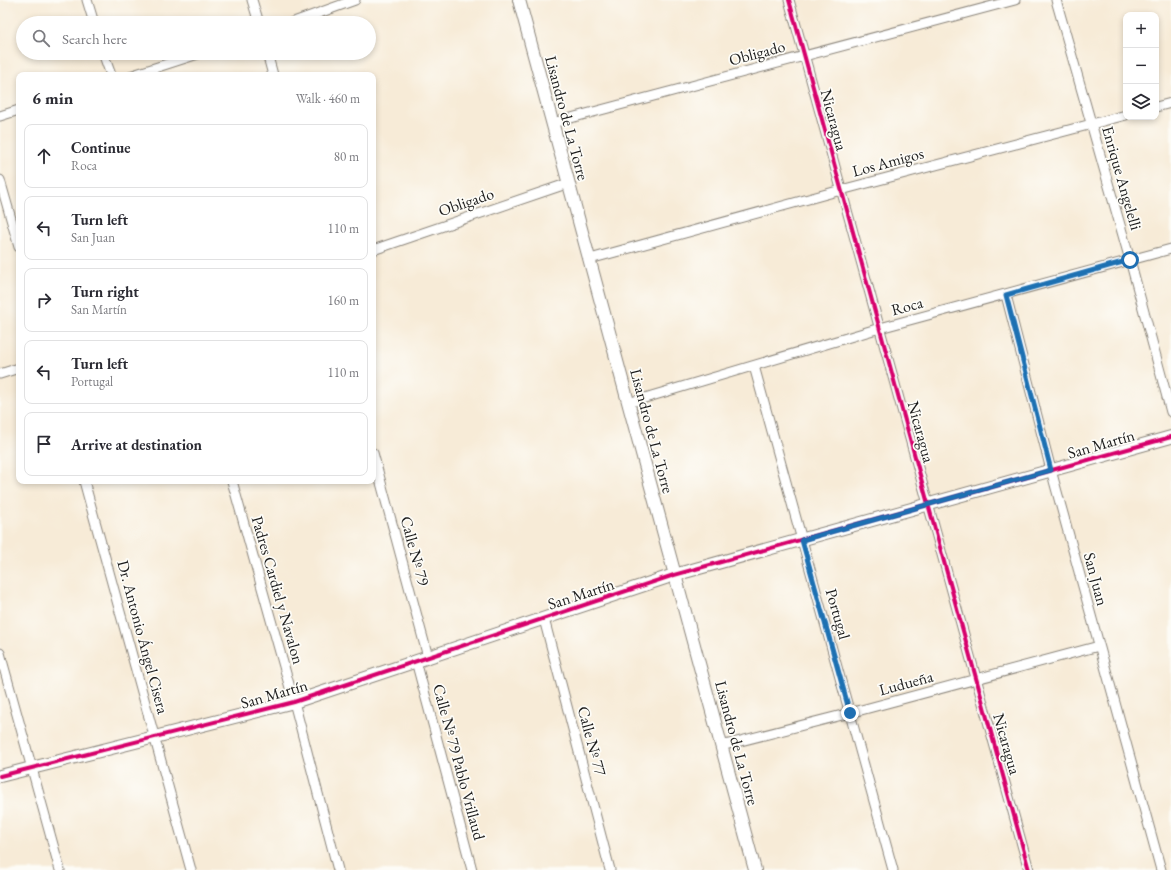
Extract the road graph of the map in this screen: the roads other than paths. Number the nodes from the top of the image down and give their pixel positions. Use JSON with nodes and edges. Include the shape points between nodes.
{"nodes":[{"id":1,"x":87,"y":0,"type":"edge"},
{"id":2,"x":252,"y":0,"type":"edge"},
{"id":3,"x":355,"y":0,"type":"edge"},
{"id":4,"x":519,"y":0,"type":"edge"},
{"id":5,"x":789,"y":0,"type":"edge"},
{"id":6,"x":1016,"y":0,"type":"edge"},
{"id":7,"x":1056,"y":0,"type":"edge"},
{"id":8,"x":92,"y":16,"type":"edge"},
{"id":9,"x":257,"y":16,"type":"edge"},
{"id":10,"x":310,"y":16,"type":"edge"},
{"id":11,"x":804,"y":56,"type":"junction"},
{"id":12,"x":106,"y":60,"type":"edge"},
{"id":13,"x":179,"y":60,"type":"edge"},
{"id":14,"x":269,"y":60,"type":"edge"},
{"id":15,"x":110,"y":72,"type":"edge"},
{"id":16,"x":142,"y":72,"type":"edge"},
{"id":17,"x":272,"y":72,"type":"edge"},
{"id":18,"x":1171,"y":103,"type":"edge"},
{"id":19,"x":1159,"y":106,"type":"edge"},
{"id":20,"x":16,"y":111,"type":"edge"},
{"id":21,"x":0,"y":116,"type":"edge"},
{"id":22,"x":1123,"y":116,"type":"edge"},
{"id":23,"x":552,"y":123,"type":"junction"},
{"id":24,"x":1091,"y":124,"type":"junction"},
{"id":25,"x":0,"y":180,"type":"edge"},
{"id":26,"x":569,"y":183,"type":"junction"},
{"id":27,"x":841,"y":190,"type":"junction"},
{"id":28,"x":16,"y":236,"type":"edge"},
{"id":29,"x":376,"y":249,"type":"edge"},
{"id":30,"x":1171,"y":249,"type":"edge"},
{"id":31,"x":590,"y":259,"type":"junction"},
{"id":32,"x":1130,"y":260,"type":"junction"},
{"id":33,"x":1006,"y":295,"type":"junction"},
{"id":34,"x":880,"y":328,"type":"junction"},
{"id":35,"x":754,"y":366,"type":"junction"},
{"id":36,"x":16,"y":369,"type":"edge"},
{"id":37,"x":0,"y":374,"type":"edge"},
{"id":38,"x":628,"y":403,"type":"junction"},
{"id":39,"x":1171,"y":412,"type":"edge"},
{"id":40,"x":1171,"y":437,"type":"edge"},
{"id":41,"x":376,"y":466,"type":"edge"},
{"id":42,"x":1051,"y":470,"type":"junction"},
{"id":43,"x":85,"y":484,"type":"edge"},
{"id":44,"x":233,"y":484,"type":"edge"},
{"id":45,"x":928,"y":505,"type":"junction"},
{"id":46,"x":802,"y":540,"type":"junction"},
{"id":47,"x":674,"y":575,"type":"junction"},
{"id":48,"x":544,"y":619,"type":"junction"},
{"id":49,"x":1099,"y":646,"type":"junction"},
{"id":50,"x":0,"y":653,"type":"edge"},
{"id":51,"x":422,"y":659,"type":"junction"},
{"id":52,"x":976,"y":679,"type":"junction"},
{"id":53,"x":294,"y":702,"type":"junction"},
{"id":54,"x":850,"y":713,"type":"junction"},
{"id":55,"x":155,"y":737,"type":"junction"},
{"id":56,"x":721,"y":746,"type":"junction"},
{"id":57,"x":32,"y":769,"type":"junction"},
{"id":58,"x":0,"y":776,"type":"edge"},
{"id":59,"x":60,"y":870,"type":"edge"},
{"id":60,"x":191,"y":870,"type":"edge"},
{"id":61,"x":338,"y":870,"type":"edge"},
{"id":62,"x":472,"y":870,"type":"edge"},
{"id":63,"x":610,"y":870,"type":"edge"},
{"id":64,"x":755,"y":870,"type":"edge"},
{"id":65,"x":893,"y":870,"type":"edge"},
{"id":66,"x":1029,"y":870,"type":"edge"},
{"id":67,"x":1161,"y":870,"type":"edge"}],
"edges":[{"from":1,"to":8,"type":"street"},
{"from":2,"to":9,"type":"street"},
{"from":3,"to":10,"type":"street"},
{"from":4,"to":23,"type":"street","name":"Lisandro de La Torre"},
{"from":5,"to":11,"type":"street","name":"Nicaragua"},
{"from":6,"to":11,"type":"street","name":"Obligado"},
{"from":7,"to":24,"type":"street","name":"Enrique Angelelli"},
{"from":11,"to":23,"type":"street","name":"Obligado"},
{"from":11,"to":27,"type":"street","name":"Nicaragua"},
{"from":12,"to":15,"type":"street"},
{"from":13,"to":16,"type":"street"},
{"from":14,"to":17,"type":"street"},
{"from":18,"to":19,"type":"street"},
{"from":20,"to":21,"type":"street"},
{"from":22,"to":24,"type":"street","name":"Los Amigos"},
{"from":23,"to":26,"type":"street","name":"Lisandro de La Torre"},
{"from":24,"to":27,"type":"street","name":"Los Amigos"},
{"from":24,"to":32,"type":"street","name":"Enrique Angelelli"},
{"from":25,"to":28,"type":"street"},
{"from":26,"to":29,"type":"street","name":"Obligado"},
{"from":26,"to":31,"type":"street","name":"Lisandro de La Torre"},
{"from":27,"to":31,"type":"street","name":"Los Amigos"},
{"from":27,"to":34,"type":"street","name":"Nicaragua"},
{"from":30,"to":32,"type":"street","name":"Roca"},
{"from":31,"to":38,"type":"street","name":"Lisandro de La Torre"},
{"from":32,"to":33,"type":"street","name":"Roca"},
{"from":32,"to":39,"type":"street","name":"Enrique Angelelli"},
{"from":33,"to":34,"type":"street","name":"Roca"},
{"from":33,"to":42,"type":"street","name":"San Juan"},
{"from":34,"to":35,"type":"street","name":"Roca"},
{"from":34,"to":45,"type":"street","name":"Nicaragua"},
{"from":35,"to":38,"type":"street","name":"Roca"},
{"from":35,"to":46,"type":"street","name":"Portugal"},
{"from":36,"to":37,"type":"street"},
{"from":38,"to":47,"type":"street","name":"Lisandro de La Torre"},
{"from":40,"to":42,"type":"street","name":"San Martín"},
{"from":41,"to":51,"type":"street","name":"Calle Nº 79"},
{"from":42,"to":45,"type":"street","name":"San Martín"},
{"from":42,"to":49,"type":"street","name":"San Juan"},
{"from":43,"to":55,"type":"street","name":"Dr. Antonio Ángel Cisera"},
{"from":44,"to":53,"type":"street","name":"Padres Cardiel y Navalon"},
{"from":45,"to":46,"type":"street","name":"San Martín"},
{"from":45,"to":52,"type":"street","name":"Nicaragua"},
{"from":46,"to":47,"type":"street","name":"San Martín"},
{"from":46,"to":54,"type":"street","name":"Portugal"},
{"from":47,"to":48,"type":"street","name":"San Martín"},
{"from":47,"to":56,"type":"street","name":"Lisandro de La Torre"},
{"from":48,"to":51,"type":"street","name":"San Martín"},
{"from":48,"to":63,"type":"street","name":"Calle Nº 77"},
{"from":49,"to":52,"type":"street","name":"Ludueña"},
{"from":49,"to":67,"type":"street","name":"San Juan"},
{"from":50,"to":57,"type":"street"},
{"from":51,"to":53,"type":"street","name":"San Martín"},
{"from":51,"to":62,"type":"street","name":"Calle Nº 79 Pablo Vrillaud"},
{"from":52,"to":54,"type":"street","name":"Ludueña"},
{"from":52,"to":66,"type":"street","name":"Nicaragua"},
{"from":53,"to":55,"type":"street","name":"San Martín"},
{"from":53,"to":61,"type":"street","name":"Padres Cardiel y Navalon"},
{"from":54,"to":56,"type":"street","name":"Ludueña"},
{"from":54,"to":65,"type":"street","name":"Portugal"},
{"from":55,"to":57,"type":"street","name":"San Martín"},
{"from":55,"to":60,"type":"street","name":"Dr. Antonio Ángel Cisera"},
{"from":56,"to":64,"type":"street","name":"Lisandro de La Torre"},
{"from":57,"to":58,"type":"street","name":"San Martín"},
{"from":57,"to":59,"type":"street"}]}
